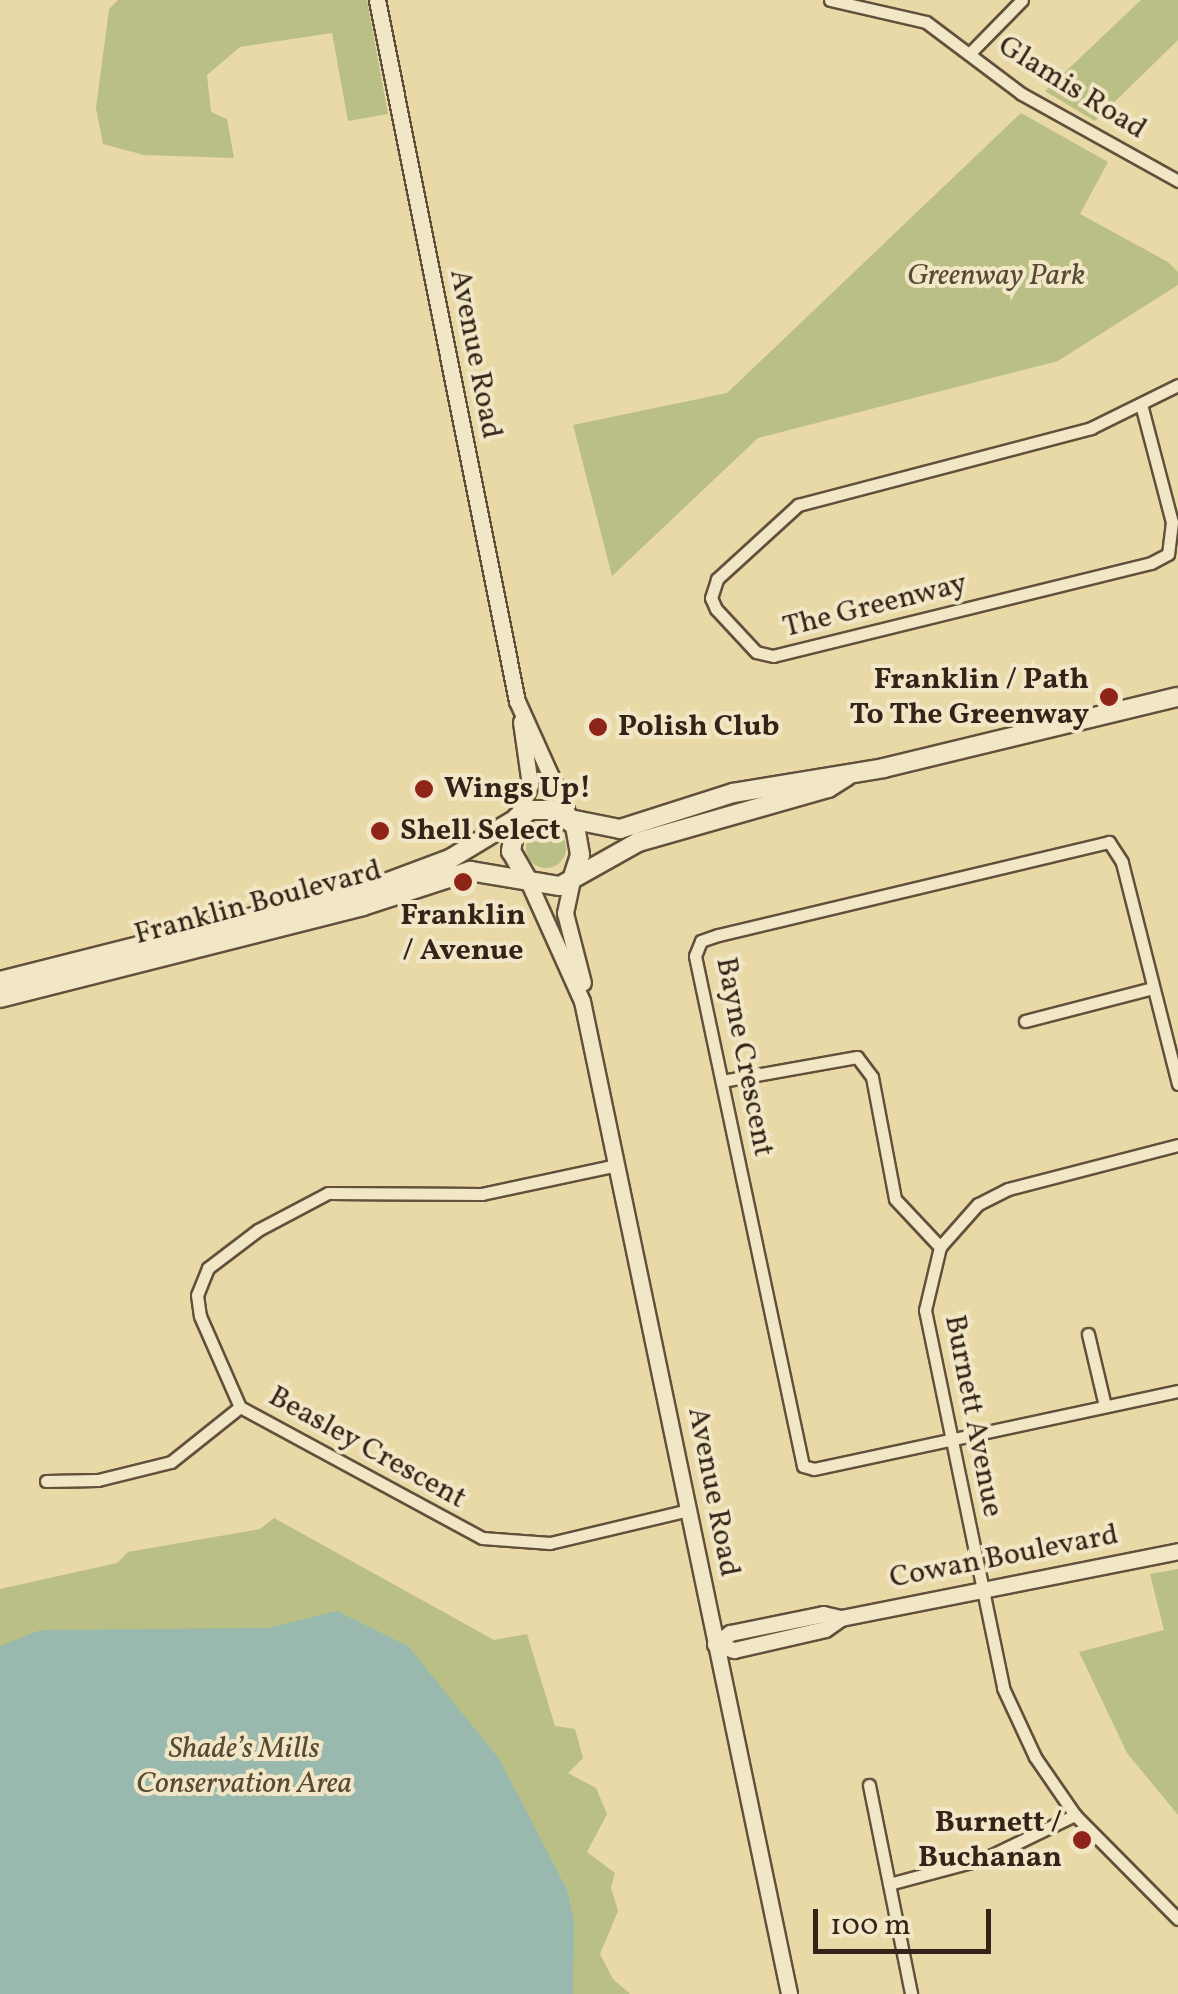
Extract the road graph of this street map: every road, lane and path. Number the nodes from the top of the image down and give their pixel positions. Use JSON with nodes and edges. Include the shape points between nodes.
{"nodes":[{"id":1,"x":377,"y":0,"type":"edge"},
{"id":2,"x":830,"y":0,"type":"edge"},
{"id":3,"x":1022,"y":0,"type":"edge"},
{"id":4,"x":970,"y":52,"type":"junction"},
{"id":5,"x":1178,"y":181,"type":"edge"},
{"id":6,"x":1178,"y":385,"type":"edge"},
{"id":7,"x":1142,"y":408,"type":"junction"},
{"id":8,"x":1178,"y":698,"type":"edge"},
{"id":9,"x":522,"y":718,"type":"junction"},
{"id":10,"x":847,"y":776,"type":"junction"},
{"id":11,"x":517,"y":817,"type":"junction"},
{"id":12,"x":570,"y":820,"type":"junction"},
{"id":13,"x":572,"y":880,"type":"junction"},
{"id":14,"x":528,"y":881,"type":"junction"},
{"id":15,"x":0,"y":982,"type":"edge"},
{"id":16,"x":1153,"y":988,"type":"junction"},
{"id":17,"x":0,"y":998,"type":"edge"},
{"id":18,"x":582,"y":1000,"type":"junction"},
{"id":19,"x":1025,"y":1021,"type":"dead end"},
{"id":20,"x":722,"y":1081,"type":"junction"},
{"id":21,"x":1178,"y":1084,"type":"edge"},
{"id":22,"x":1178,"y":1145,"type":"edge"},
{"id":23,"x":617,"y":1164,"type":"junction"},
{"id":24,"x":940,"y":1247,"type":"junction"},
{"id":25,"x":1088,"y":1334,"type":"dead end"},
{"id":26,"x":1178,"y":1391,"type":"edge"},
{"id":27,"x":1105,"y":1406,"type":"junction"},
{"id":28,"x":240,"y":1407,"type":"junction"},
{"id":29,"x":951,"y":1438,"type":"junction"},
{"id":30,"x":46,"y":1481,"type":"dead end"},
{"id":31,"x":689,"y":1510,"type":"junction"},
{"id":32,"x":1178,"y":1551,"type":"edge"},
{"id":33,"x":982,"y":1590,"type":"junction"},
{"id":34,"x":715,"y":1644,"type":"junction"},
{"id":35,"x":869,"y":1785,"type":"dead end"},
{"id":36,"x":1075,"y":1815,"type":"junction"},
{"id":37,"x":890,"y":1884,"type":"junction"},
{"id":38,"x":1178,"y":1919,"type":"edge"},
{"id":39,"x":789,"y":1994,"type":"edge"},
{"id":40,"x":911,"y":1994,"type":"edge"}],
"edges":[{"from":1,"to":9,"type":"street","name":"Avenue Road"},
{"from":2,"to":4,"type":"street","name":"Glamis Road","via":[[909,14]]},
{"from":3,"to":4,"type":"street"},
{"from":4,"to":5,"type":"street","name":"Glamis Road","via":[[1022,94]]},
{"from":6,"to":7,"type":"street","name":"The Greenway"},
{"from":7,"to":7,"type":"street","name":"The Greenway","via":[[1092,428],[798,504],[716,579],[710,598],[756,652],[774,656],[1151,563],[1168,554],[1172,522]]},
{"from":8,"to":10,"type":"main road"},
{"from":9,"to":11,"type":"street","name":"Avenue Road","via":[[530,784]]},
{"from":9,"to":12,"type":"street","name":"Avenue Road"},
{"from":10,"to":12,"type":"main road","via":[[824,774],[737,792],[620,829]]},
{"from":10,"to":13,"type":"main road","via":[[828,788],[638,842]]},
{"from":11,"to":12,"type":"main road","via":[[542,808]]},
{"from":11,"to":14,"type":"main road","via":[[511,851]]},
{"from":11,"to":15,"type":"main road","name":"Franklin Boulevard","via":[[450,859],[402,878]]},
{"from":12,"to":13,"type":"main road","via":[[580,843]]},
{"from":13,"to":14,"type":"main road","via":[[549,888]]},
{"from":13,"to":18,"type":"street","name":"Avenue Road","via":[[565,913]]},
{"from":14,"to":17,"type":"main road","name":"Franklin Boulevard","via":[[470,871],[363,906]]},
{"from":14,"to":18,"type":"street","name":"Avenue Road"},
{"from":16,"to":19,"type":"street"},
{"from":16,"to":20,"type":"street","name":"Bayne Crescent","via":[[1118,851],[1094,841],[701,941],[694,956]]},
{"from":16,"to":21,"type":"street","name":"Bayne Crescent"},
{"from":18,"to":23,"type":"street","name":"Avenue Road"},
{"from":20,"to":24,"type":"street","via":[[857,1057],[872,1077],[896,1199]]},
{"from":20,"to":29,"type":"street","name":"Bayne Crescent","via":[[802,1466],[814,1469]]},
{"from":22,"to":24,"type":"street","name":"Burnett Avenue","via":[[1008,1189],[978,1204]]},
{"from":23,"to":28,"type":"street","name":"Beasley Crescent","via":[[482,1194],[349,1189],[307,1201],[258,1230],[208,1268],[196,1295]]},
{"from":23,"to":31,"type":"street","name":"Avenue Road"},
{"from":24,"to":29,"type":"street","name":"Burnett Avenue","via":[[925,1310]]},
{"from":25,"to":27,"type":"street"},
{"from":26,"to":27,"type":"street","name":"Bayne Crescent"},
{"from":27,"to":29,"type":"street","name":"Bayne Crescent"},
{"from":28,"to":30,"type":"street","via":[[171,1462],[98,1480]]},
{"from":28,"to":31,"type":"street","name":"Beasley Crescent","via":[[465,1530],[505,1545],[550,1543]]},
{"from":29,"to":33,"type":"street","name":"Burnett Avenue"},
{"from":31,"to":34,"type":"street","name":"Avenue Road"},
{"from":32,"to":33,"type":"street","name":"Cowan Boulevard"},
{"from":33,"to":34,"type":"street","name":"Cowan Boulevard","via":[[842,1618],[825,1630],[734,1650]]},
{"from":33,"to":36,"type":"street","name":"Burnett Avenue","via":[[1003,1688]]},
{"from":34,"to":39,"type":"street","name":"Avenue Road"},
{"from":35,"to":37,"type":"street"},
{"from":36,"to":37,"type":"street","via":[[986,1858]]},
{"from":36,"to":38,"type":"street","name":"Burnett Avenue"},
{"from":37,"to":40,"type":"street"}]}
